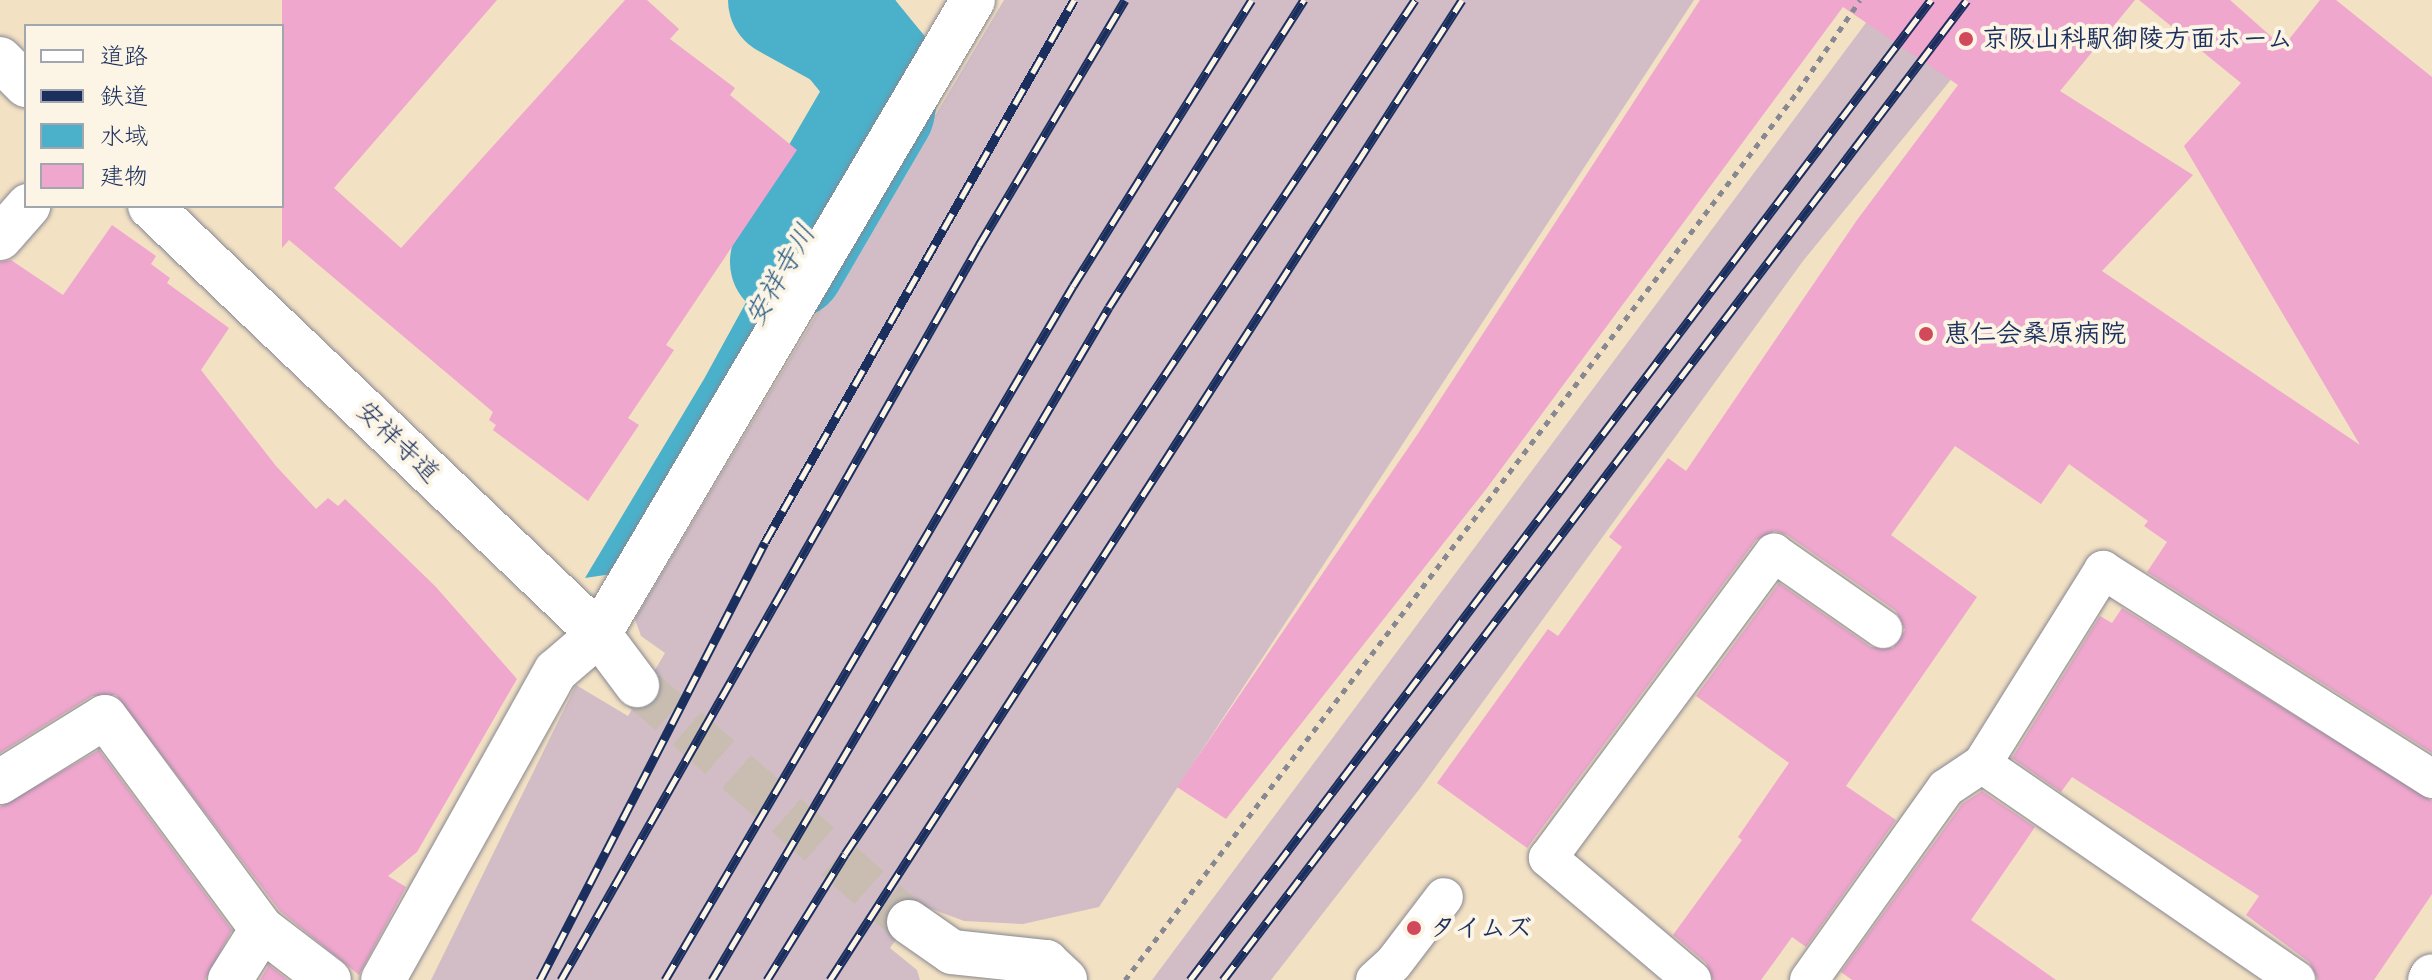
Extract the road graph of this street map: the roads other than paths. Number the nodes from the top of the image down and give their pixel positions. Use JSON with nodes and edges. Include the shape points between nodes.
{"nodes":[{"id":1,"x":973,"y":0,"type":"edge"},
{"id":2,"x":26,"y":208,"type":"edge"},
{"id":3,"x":152,"y":208,"type":"edge"},
{"id":4,"x":0,"y":238,"type":"edge"},
{"id":5,"x":1883,"y":629,"type":"dead end"},
{"id":6,"x":599,"y":634,"type":"junction"},
{"id":7,"x":637,"y":685,"type":"tunnel mouth"},
{"id":8,"x":1982,"y":764,"type":"junction"},
{"id":9,"x":2432,"y":779,"type":"edge"},
{"id":10,"x":0,"y":782,"type":"edge"},
{"id":11,"x":1444,"y":897,"type":"dead end"},
{"id":12,"x":909,"y":922,"type":"tunnel mouth"},
{"id":13,"x":262,"y":929,"type":"junction"},
{"id":14,"x":951,"y":966,"type":"edge"},
{"id":15,"x":230,"y":980,"type":"edge"},
{"id":16,"x":329,"y":980,"type":"edge"},
{"id":17,"x":383,"y":980,"type":"edge"},
{"id":18,"x":1065,"y":980,"type":"edge"},
{"id":19,"x":1375,"y":980,"type":"edge"},
{"id":20,"x":1692,"y":980,"type":"edge"},
{"id":21,"x":1809,"y":980,"type":"edge"},
{"id":22,"x":2296,"y":980,"type":"edge"}],
"edges":[{"from":1,"to":6,"type":"street"},
{"from":2,"to":4,"type":"street"},
{"from":3,"to":6,"type":"street","name":"安祥寺道"},
{"from":5,"to":20,"type":"lane","via":[[1774,553],[1548,858]]},
{"from":6,"to":7,"type":"street","name":"安祥寺道"},
{"from":6,"to":17,"type":"street","via":[[556,671]]},
{"from":8,"to":9,"type":"lane","via":[[2103,570]]},
{"from":8,"to":21,"type":"lane","via":[[1946,788]]},
{"from":8,"to":22,"type":"lane"},
{"from":10,"to":13,"type":"street","via":[[105,717]]},
{"from":11,"to":19,"type":"lane"},
{"from":12,"to":14,"type":"street"},
{"from":13,"to":15,"type":"street"},
{"from":13,"to":16,"type":"street"},
{"from":14,"to":18,"type":"street","via":[[1046,962]]}]}
